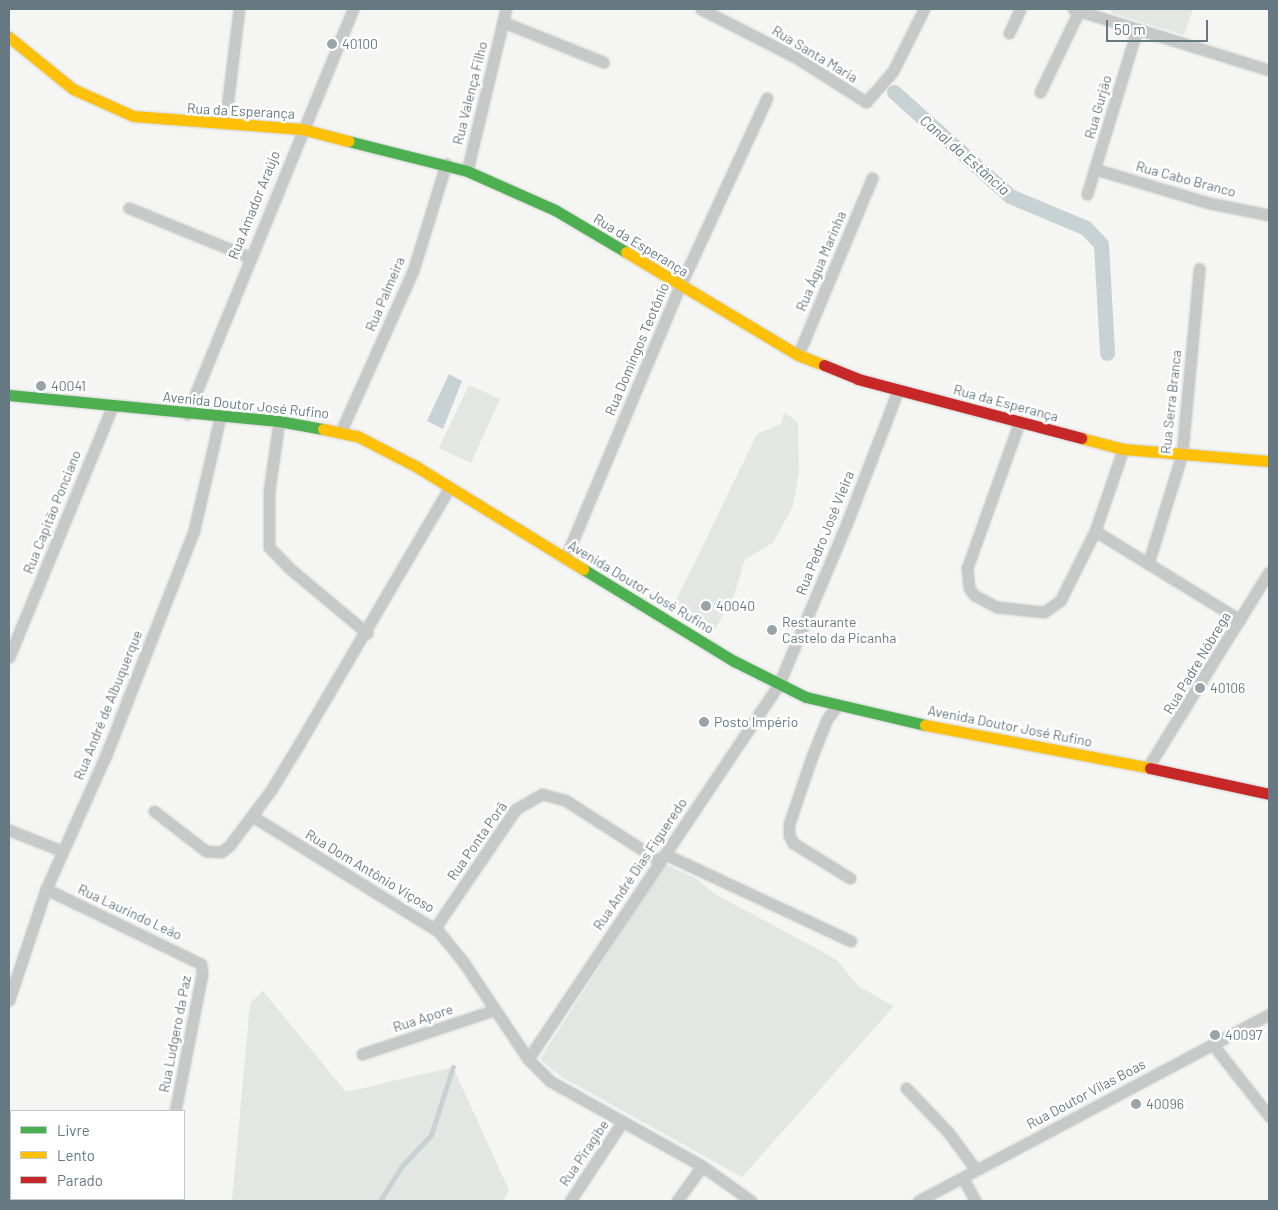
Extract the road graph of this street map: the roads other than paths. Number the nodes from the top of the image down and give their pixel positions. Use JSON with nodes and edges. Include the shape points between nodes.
{"nodes":[{"id":1,"x":239,"y":9,"type":"edge"},
{"id":2,"x":353,"y":9,"type":"edge"},
{"id":3,"x":506,"y":9,"type":"edge"},
{"id":4,"x":701,"y":9,"type":"edge"},
{"id":5,"x":924,"y":9,"type":"edge"},
{"id":6,"x":1020,"y":9,"type":"edge"},
{"id":7,"x":1076,"y":10,"type":"edge"},
{"id":8,"x":1098,"y":13,"type":"edge"},
{"id":9,"x":503,"y":22,"type":"junction"},
{"id":10,"x":1137,"y":29,"type":"junction"},
{"id":11,"x":1009,"y":33,"type":"dead end"},
{"id":12,"x":9,"y":37,"type":"edge"},
{"id":13,"x":603,"y":62,"type":"dead end"},
{"id":14,"x":1269,"y":70,"type":"edge"},
{"id":15,"x":1040,"y":92,"type":"dead end"},
{"id":16,"x":767,"y":98,"type":"dead end"},
{"id":17,"x":225,"y":123,"type":"junction"},
{"id":18,"x":302,"y":129,"type":"junction"},
{"id":19,"x":446,"y":164,"type":"junction"},
{"id":20,"x":1096,"y":169,"type":"junction"},
{"id":21,"x":467,"y":170,"type":"junction"},
{"id":22,"x":872,"y":178,"type":"dead end"},
{"id":23,"x":1087,"y":194,"type":"dead end"},
{"id":24,"x":129,"y":208,"type":"dead end"},
{"id":25,"x":1269,"y":215,"type":"edge"},
{"id":26,"x":249,"y":257,"type":"junction"},
{"id":27,"x":1199,"y":269,"type":"dead end"},
{"id":28,"x":680,"y":286,"type":"junction"},
{"id":29,"x":798,"y":355,"type":"junction"},
{"id":30,"x":898,"y":390,"type":"junction"},
{"id":31,"x":9,"y":395,"type":"edge"},
{"id":32,"x":112,"y":407,"type":"junction"},
{"id":33,"x":187,"y":414,"type":"junction"},
{"id":34,"x":220,"y":417,"type":"junction"},
{"id":35,"x":278,"y":421,"type":"junction"},
{"id":36,"x":1019,"y":423,"type":"junction"},
{"id":37,"x":341,"y":431,"type":"junction"},
{"id":38,"x":1124,"y":449,"type":"junction"},
{"id":39,"x":1182,"y":454,"type":"junction"},
{"id":40,"x":1269,"y":461,"type":"edge"},
{"id":41,"x":449,"y":488,"type":"junction"},
{"id":42,"x":1095,"y":531,"type":"junction"},
{"id":43,"x":565,"y":559,"type":"junction"},
{"id":44,"x":1148,"y":564,"type":"junction"},
{"id":45,"x":1269,"y":572,"type":"edge"},
{"id":46,"x":1240,"y":620,"type":"junction"},
{"id":47,"x":367,"y":633,"type":"junction"},
{"id":48,"x":9,"y":657,"type":"edge"},
{"id":49,"x":778,"y":686,"type":"junction"},
{"id":50,"x":837,"y":706,"type":"junction"},
{"id":51,"x":1148,"y":767,"type":"junction"},
{"id":52,"x":1269,"y":794,"type":"edge"},
{"id":53,"x":154,"y":811,"type":"dead end"},
{"id":54,"x":252,"y":816,"type":"junction"},
{"id":55,"x":9,"y":830,"type":"edge"},
{"id":56,"x":62,"y":851,"type":"junction"},
{"id":57,"x":662,"y":858,"type":"junction"},
{"id":58,"x":850,"y":878,"type":"dead end"},
{"id":59,"x":46,"y":890,"type":"junction"},
{"id":60,"x":435,"y":928,"type":"junction"},
{"id":61,"x":851,"y":941,"type":"dead end"},
{"id":62,"x":201,"y":964,"type":"joint"},
{"id":63,"x":9,"y":1000,"type":"edge"},
{"id":64,"x":494,"y":1010,"type":"junction"},
{"id":65,"x":1269,"y":1014,"type":"edge"},
{"id":66,"x":1213,"y":1045,"type":"junction"},
{"id":67,"x":362,"y":1054,"type":"dead end"},
{"id":68,"x":528,"y":1060,"type":"junction"},
{"id":69,"x":906,"y":1088,"type":"dead end"},
{"id":70,"x":175,"y":1110,"type":"edge"},
{"id":71,"x":1269,"y":1116,"type":"edge"},
{"id":72,"x":622,"y":1122,"type":"junction"},
{"id":73,"x":702,"y":1166,"type":"junction"},
{"id":74,"x":976,"y":1170,"type":"junction"},
{"id":75,"x":963,"y":1178,"type":"junction"},
{"id":76,"x":570,"y":1201,"type":"edge"},
{"id":77,"x":678,"y":1201,"type":"edge"},
{"id":78,"x":751,"y":1201,"type":"edge"},
{"id":79,"x":918,"y":1201,"type":"edge"},
{"id":80,"x":975,"y":1201,"type":"edge"}],
"edges":[{"from":1,"to":17,"type":"street"},
{"from":2,"to":18,"type":"street","name":"Rua Amador Araújo"},
{"from":3,"to":9,"type":"street","name":"Rua Valença Filho"},
{"from":4,"to":5,"type":"street","name":"Rua Santa Maria","via":[[797,58],[868,101],[886,82]]},
{"from":6,"to":11,"type":"street"},
{"from":7,"to":8,"type":"street"},
{"from":7,"to":15,"type":"street"},
{"from":8,"to":10,"type":"street"},
{"from":9,"to":13,"type":"street"},
{"from":9,"to":21,"type":"street","name":"Rua Valença Filho"},
{"from":10,"to":14,"type":"street"},
{"from":10,"to":20,"type":"street","name":"Rua Gurjão"},
{"from":12,"to":17,"type":"street","name":"Rua da Esperança","via":[[46,69],[102,104],[153,120]]},
{"from":16,"to":28,"type":"street","name":"Rua Domingos Teotônio"},
{"from":17,"to":18,"type":"street","name":"Rua da Esperança"},
{"from":18,"to":19,"type":"street","name":"Rua da Esperança"},
{"from":18,"to":26,"type":"street","name":"Rua Amador Araújo"},
{"from":19,"to":21,"type":"street","name":"Rua da Esperança"},
{"from":19,"to":37,"type":"street","name":"Rua Palmeira","via":[[412,271]]},
{"from":20,"to":23,"type":"street","name":"Rua Gurjão"},
{"from":20,"to":25,"type":"street","name":"Rua Cabo Branco","via":[[1209,203]]},
{"from":21,"to":28,"type":"street","name":"Rua da Esperança","via":[[555,210]]},
{"from":22,"to":29,"type":"street","name":"Rua Água Marinha"},
{"from":24,"to":26,"type":"street"},
{"from":26,"to":33,"type":"street","name":"Rua Amador Araújo"},
{"from":27,"to":39,"type":"street","name":"Rua Serra Branca"},
{"from":28,"to":29,"type":"street","name":"Rua da Esperança"},
{"from":28,"to":43,"type":"street","name":"Rua Domingos Teotônio"},
{"from":29,"to":30,"type":"street","name":"Rua da Esperança","via":[[858,379]]},
{"from":30,"to":36,"type":"street","name":"Rua da Esperança"},
{"from":30,"to":49,"type":"street","name":"Rua Pedro José Vieira","via":[[846,525]]},
{"from":31,"to":32,"type":"street","name":"Avenida Doutor José Rufino"},
{"from":32,"to":33,"type":"street","name":"Avenida Doutor José Rufino"},
{"from":32,"to":48,"type":"street","name":"Rua Capitão Ponciano"},
{"from":33,"to":34,"type":"street","name":"Avenida Doutor José Rufino"},
{"from":34,"to":35,"type":"street","name":"Avenida Doutor José Rufino"},
{"from":34,"to":56,"type":"street","name":"Rua André de Albuquerque","via":[[194,530],[106,755]]},
{"from":35,"to":37,"type":"street","name":"Avenida Doutor José Rufino"},
{"from":35,"to":47,"type":"street","via":[[269,492],[269,547],[288,567]]},
{"from":36,"to":38,"type":"street","name":"Rua da Esperança"},
{"from":36,"to":42,"type":"street","via":[[967,568],[969,588],[974,595],[997,607],[1050,611],[1064,596]]},
{"from":37,"to":41,"type":"street","name":"Avenida Doutor José Rufino","via":[[394,454]]},
{"from":38,"to":39,"type":"street","name":"Rua da Esperança"},
{"from":38,"to":42,"type":"street"},
{"from":39,"to":40,"type":"street","name":"Rua da Esperança"},
{"from":39,"to":44,"type":"street","name":"Rua Serra Branca"},
{"from":41,"to":43,"type":"street","name":"Avenida Doutor José Rufino"},
{"from":41,"to":47,"type":"street"},
{"from":42,"to":44,"type":"street"},
{"from":43,"to":49,"type":"street","name":"Avenida Doutor José Rufino"},
{"from":44,"to":46,"type":"street"},
{"from":45,"to":46,"type":"street","name":"Rua Padre Nóbrega"},
{"from":46,"to":51,"type":"street","name":"Rua Padre Nóbrega"},
{"from":47,"to":54,"type":"street"},
{"from":49,"to":50,"type":"street","name":"Avenida Doutor José Rufino"},
{"from":49,"to":57,"type":"street","name":"Rua André Dias Figueredo"},
{"from":50,"to":51,"type":"street","name":"Avenida Doutor José Rufino"},
{"from":50,"to":58,"type":"street","via":[[827,719],[812,756],[788,835],[794,843]]},
{"from":51,"to":52,"type":"street","name":"Avenida Doutor José Rufino"},
{"from":53,"to":54,"type":"street","via":[[197,847],[214,852],[229,846]]},
{"from":54,"to":60,"type":"street","name":"Rua Dom Antônio Viçoso"},
{"from":55,"to":56,"type":"street"},
{"from":56,"to":59,"type":"street","name":"Rua André de Albuquerque"},
{"from":57,"to":60,"type":"street","name":"Rua Ponta Porã","via":[[565,800],[542,794],[516,808]]},
{"from":57,"to":61,"type":"street","name":"Rua Ponta Porã"},
{"from":57,"to":68,"type":"street","name":"Rua André Dias Figueredo"},
{"from":59,"to":62,"type":"street","name":"Rua Laurindo Leão"},
{"from":59,"to":63,"type":"street","name":"Rua André de Albuquerque"},
{"from":60,"to":64,"type":"street","name":"Rua Dom Antônio Viçoso","via":[[464,963]]},
{"from":62,"to":70,"type":"street","name":"Rua Ludgero da Paz","via":[[202,974]]},
{"from":64,"to":67,"type":"street","name":"Rua Apore"},
{"from":64,"to":68,"type":"street","name":"Rua Dom Antônio Viçoso"},
{"from":65,"to":66,"type":"street","name":"Rua Doutor Vilas Boas"},
{"from":66,"to":71,"type":"street"},
{"from":66,"to":74,"type":"street","name":"Rua Doutor Vilas Boas"},
{"from":68,"to":72,"type":"street","name":"Rua Dom Antônio Viçoso","via":[[573,1096]]},
{"from":69,"to":74,"type":"street","via":[[948,1132]]},
{"from":72,"to":73,"type":"street","name":"Rua Dom Antônio Viçoso"},
{"from":72,"to":76,"type":"street","name":"Rua Piragibe"},
{"from":73,"to":77,"type":"street"},
{"from":73,"to":78,"type":"street","name":"Rua Dom Antônio Viçoso"},
{"from":74,"to":75,"type":"street","name":"Rua Doutor Vilas Boas"},
{"from":75,"to":79,"type":"street","name":"Rua Doutor Vilas Boas"},
{"from":75,"to":80,"type":"street"}]}
